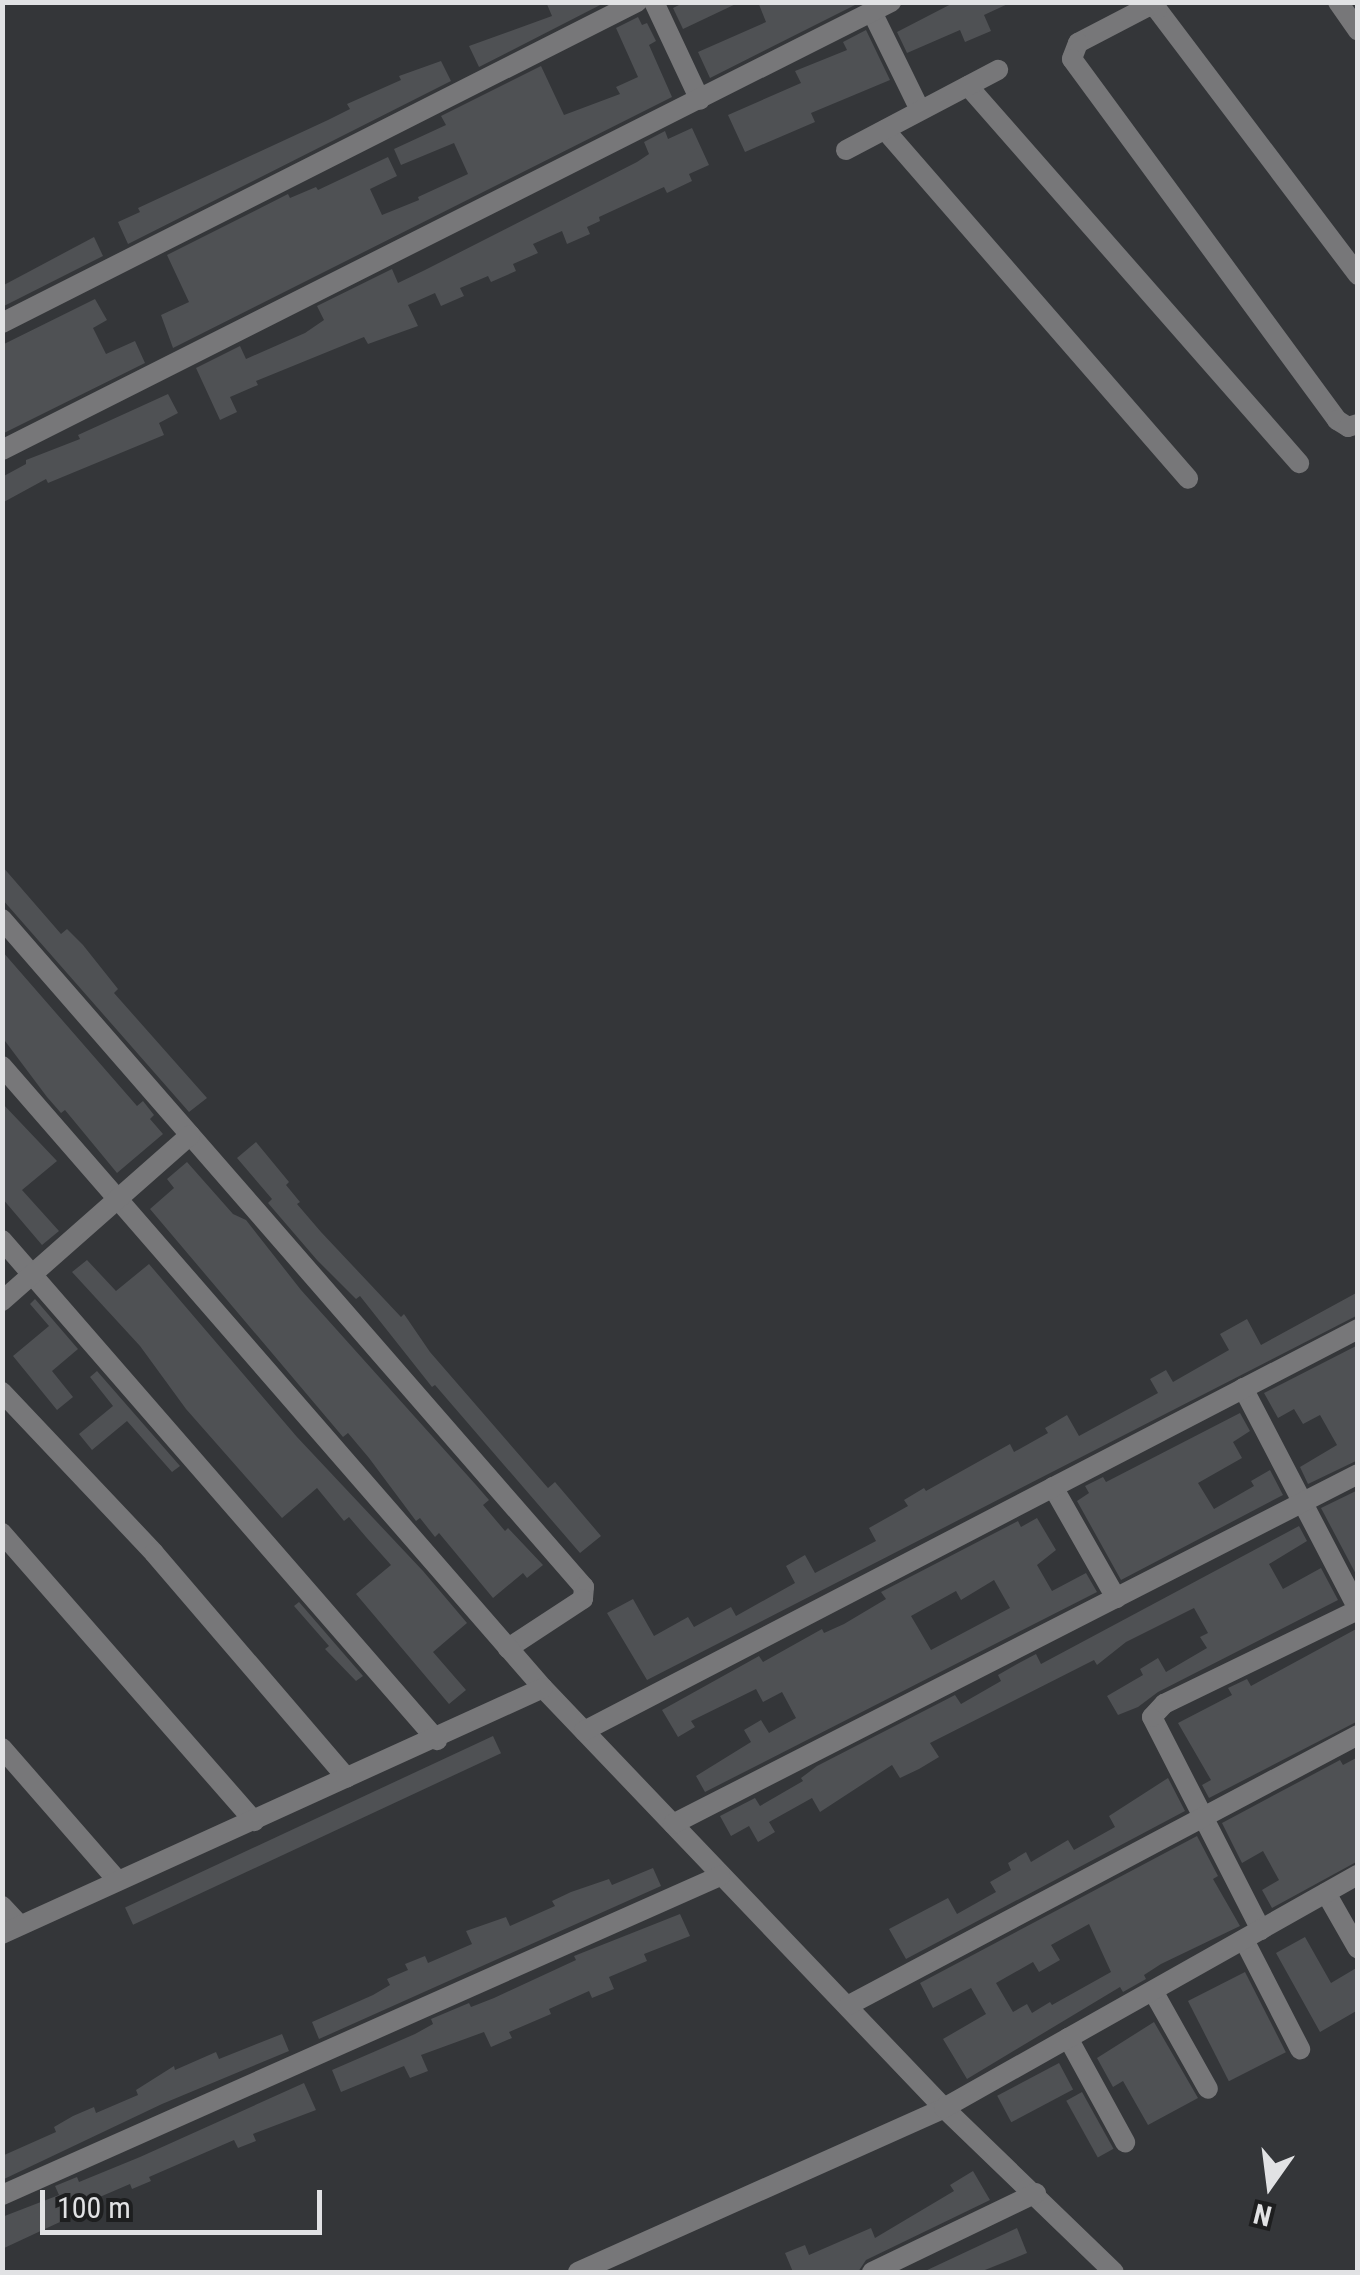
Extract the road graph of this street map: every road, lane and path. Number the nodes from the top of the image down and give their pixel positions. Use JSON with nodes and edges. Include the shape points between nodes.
{"nodes":[{"id":1,"x":637,"y":2,"type":"edge"},
{"id":2,"x":654,"y":2,"type":"edge"},
{"id":3,"x":1338,"y":2,"type":"edge"},
{"id":4,"x":881,"y":7,"type":"edge"},
{"id":5,"x":1358,"y":31,"type":"edge"},
{"id":6,"x":998,"y":70,"type":"dead end"},
{"id":7,"x":968,"y":86,"type":"junction"},
{"id":8,"x":700,"y":100,"type":"junction"},
{"id":9,"x":920,"y":110,"type":"junction"},
{"id":10,"x":884,"y":130,"type":"junction"},
{"id":11,"x":846,"y":150,"type":"dead end"},
{"id":12,"x":1358,"y":275,"type":"edge"},
{"id":13,"x":2,"y":323,"type":"edge"},
{"id":14,"x":1358,"y":424,"type":"edge"},
{"id":15,"x":2,"y":450,"type":"edge"},
{"id":16,"x":1299,"y":463,"type":"dead end"},
{"id":17,"x":1188,"y":479,"type":"dead end"},
{"id":18,"x":2,"y":919,"type":"edge"},
{"id":19,"x":2,"y":1066,"type":"edge"},
{"id":20,"x":190,"y":1135,"type":"junction"},
{"id":21,"x":120,"y":1200,"type":"junction"},
{"id":22,"x":2,"y":1240,"type":"edge"},
{"id":23,"x":33,"y":1274,"type":"junction"},
{"id":24,"x":2,"y":1302,"type":"edge"},
{"id":25,"x":1358,"y":1329,"type":"edge"},
{"id":26,"x":1242,"y":1388,"type":"junction"},
{"id":27,"x":2,"y":1392,"type":"edge"},
{"id":28,"x":1358,"y":1474,"type":"edge"},
{"id":29,"x":1053,"y":1487,"type":"junction"},
{"id":30,"x":1301,"y":1503,"type":"junction"},
{"id":31,"x":2,"y":1533,"type":"edge"},
{"id":32,"x":1116,"y":1598,"type":"junction"},
{"id":33,"x":1358,"y":1609,"type":"edge"},
{"id":34,"x":508,"y":1648,"type":"junction"},
{"id":35,"x":542,"y":1688,"type":"junction"},
{"id":36,"x":584,"y":1730,"type":"junction"},
{"id":37,"x":1358,"y":1734,"type":"edge"},
{"id":38,"x":437,"y":1740,"type":"junction"},
{"id":39,"x":2,"y":1748,"type":"edge"},
{"id":40,"x":347,"y":1778,"type":"junction"},
{"id":41,"x":1204,"y":1820,"type":"junction"},
{"id":42,"x":254,"y":1822,"type":"junction"},
{"id":43,"x":673,"y":1824,"type":"junction"},
{"id":44,"x":1358,"y":1875,"type":"edge"},
{"id":45,"x":720,"y":1876,"type":"junction"},
{"id":46,"x":117,"y":1880,"type":"junction"},
{"id":47,"x":1326,"y":1893,"type":"junction"},
{"id":48,"x":2,"y":1906,"type":"edge"},
{"id":49,"x":11,"y":1930,"type":"edge"},
{"id":50,"x":1252,"y":1935,"type":"junction"},
{"id":51,"x":1358,"y":1949,"type":"edge"},
{"id":52,"x":1153,"y":1991,"type":"junction"},
{"id":53,"x":849,"y":2005,"type":"junction"},
{"id":54,"x":1068,"y":2038,"type":"junction"},
{"id":55,"x":1300,"y":2048,"type":"dead end"},
{"id":56,"x":1208,"y":2089,"type":"dead end"},
{"id":57,"x":944,"y":2108,"type":"junction"},
{"id":58,"x":1125,"y":2142,"type":"dead end"},
{"id":59,"x":1036,"y":2193,"type":"junction"},
{"id":60,"x":2,"y":2196,"type":"edge"},
{"id":61,"x":578,"y":2272,"type":"edge"},
{"id":62,"x":872,"y":2272,"type":"edge"},
{"id":63,"x":1114,"y":2272,"type":"edge"}],
"edges":[{"from":1,"to":13,"type":"street"},
{"from":2,"to":8,"type":"street"},
{"from":3,"to":5,"type":"street"},
{"from":4,"to":8,"type":"street"},
{"from":4,"to":9,"type":"street"},
{"from":6,"to":7,"type":"street"},
{"from":7,"to":9,"type":"street"},
{"from":7,"to":16,"type":"street"},
{"from":8,"to":15,"type":"street"},
{"from":9,"to":10,"type":"street"},
{"from":10,"to":11,"type":"street"},
{"from":10,"to":17,"type":"street"},
{"from":12,"to":14,"type":"street","via":[[1158,9],[1149,6],[1074,47],[1072,59],[1337,420]]},
{"from":18,"to":20,"type":"street"},
{"from":19,"to":21,"type":"street"},
{"from":20,"to":21,"type":"street"},
{"from":20,"to":34,"type":"street","via":[[584,1587],[583,1599]]},
{"from":21,"to":23,"type":"street"},
{"from":21,"to":34,"type":"street"},
{"from":22,"to":23,"type":"street"},
{"from":23,"to":24,"type":"street"},
{"from":23,"to":38,"type":"street"},
{"from":25,"to":26,"type":"street"},
{"from":26,"to":29,"type":"street"},
{"from":26,"to":30,"type":"street"},
{"from":27,"to":40,"type":"street","via":[[154,1554]]},
{"from":28,"to":30,"type":"street"},
{"from":29,"to":32,"type":"street"},
{"from":29,"to":36,"type":"street"},
{"from":30,"to":32,"type":"street"},
{"from":30,"to":33,"type":"street"},
{"from":31,"to":42,"type":"street"},
{"from":32,"to":43,"type":"street"},
{"from":33,"to":41,"type":"street","via":[[1153,1714],[1154,1729]]},
{"from":34,"to":35,"type":"street"},
{"from":35,"to":36,"type":"street"},
{"from":35,"to":38,"type":"street"},
{"from":36,"to":43,"type":"street"},
{"from":37,"to":41,"type":"street"},
{"from":38,"to":40,"type":"street"},
{"from":39,"to":46,"type":"street"},
{"from":40,"to":42,"type":"street"},
{"from":41,"to":50,"type":"street"},
{"from":41,"to":53,"type":"street"},
{"from":42,"to":46,"type":"street"},
{"from":43,"to":45,"type":"street"},
{"from":44,"to":47,"type":"street"},
{"from":45,"to":53,"type":"street"},
{"from":45,"to":60,"type":"street"},
{"from":46,"to":49,"type":"street"},
{"from":47,"to":50,"type":"street"},
{"from":47,"to":51,"type":"street"},
{"from":48,"to":49,"type":"street"},
{"from":50,"to":52,"type":"street"},
{"from":50,"to":55,"type":"street"},
{"from":52,"to":54,"type":"street"},
{"from":52,"to":56,"type":"street"},
{"from":53,"to":57,"type":"street"},
{"from":54,"to":57,"type":"street"},
{"from":54,"to":58,"type":"street"},
{"from":57,"to":59,"type":"street"},
{"from":57,"to":61,"type":"street"},
{"from":59,"to":62,"type":"street"},
{"from":59,"to":63,"type":"street"}]}
